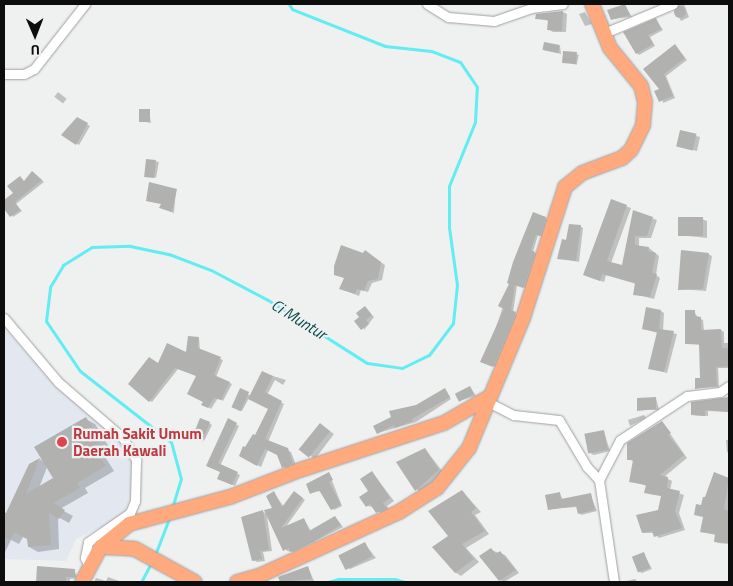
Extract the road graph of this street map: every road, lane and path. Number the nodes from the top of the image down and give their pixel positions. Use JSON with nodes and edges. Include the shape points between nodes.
{"nodes":[{"id":1,"x":85,"y":4,"type":"edge"},
{"id":2,"x":427,"y":4,"type":"edge"},
{"id":3,"x":563,"y":4,"type":"edge"},
{"id":4,"x":592,"y":4,"type":"edge"},
{"id":5,"x":673,"y":4,"type":"edge"},
{"id":6,"x":602,"y":34,"type":"junction"},
{"id":7,"x":4,"y":74,"type":"edge"},
{"id":8,"x":4,"y":318,"type":"edge"},
{"id":9,"x":729,"y":386,"type":"edge"},
{"id":10,"x":488,"y":399,"type":"junction"},
{"id":11,"x":599,"y":480,"type":"junction"},
{"id":12,"x":101,"y":547,"type":"junction"},
{"id":13,"x":89,"y":566,"type":"junction"},
{"id":14,"x":82,"y":582,"type":"edge"},
{"id":15,"x":193,"y":582,"type":"edge"},
{"id":16,"x":237,"y":582,"type":"edge"},
{"id":17,"x":614,"y":582,"type":"edge"}],
"edges":[{"from":1,"to":7,"type":"street","via":[[34,70],[24,74]]},
{"from":2,"to":3,"type":"street","via":[[448,17],[494,21],[531,8]]},
{"from":4,"to":6,"type":"highway"},
{"from":5,"to":6,"type":"street"},
{"from":6,"to":10,"type":"highway","via":[[641,86],[645,102],[643,125],[631,150],[622,158],[582,173],[565,187],[523,318]]},
{"from":8,"to":13,"type":"street","via":[[58,382],[123,438],[136,460],[132,507],[115,526],[88,542],[85,558]]},
{"from":9,"to":11,"type":"street","via":[[720,392],[684,397],[620,440]]},
{"from":10,"to":11,"type":"street","via":[[514,415],[560,420],[587,467]]},
{"from":10,"to":12,"type":"highway","via":[[444,423],[300,470],[230,497],[143,518],[129,524]]},
{"from":10,"to":16,"type":"highway","via":[[469,448],[437,488],[399,512],[261,575]]},
{"from":11,"to":17,"type":"street"},
{"from":12,"to":13,"type":"highway"},
{"from":12,"to":15,"type":"highway","via":[[144,552]]},
{"from":13,"to":14,"type":"highway"}]}
